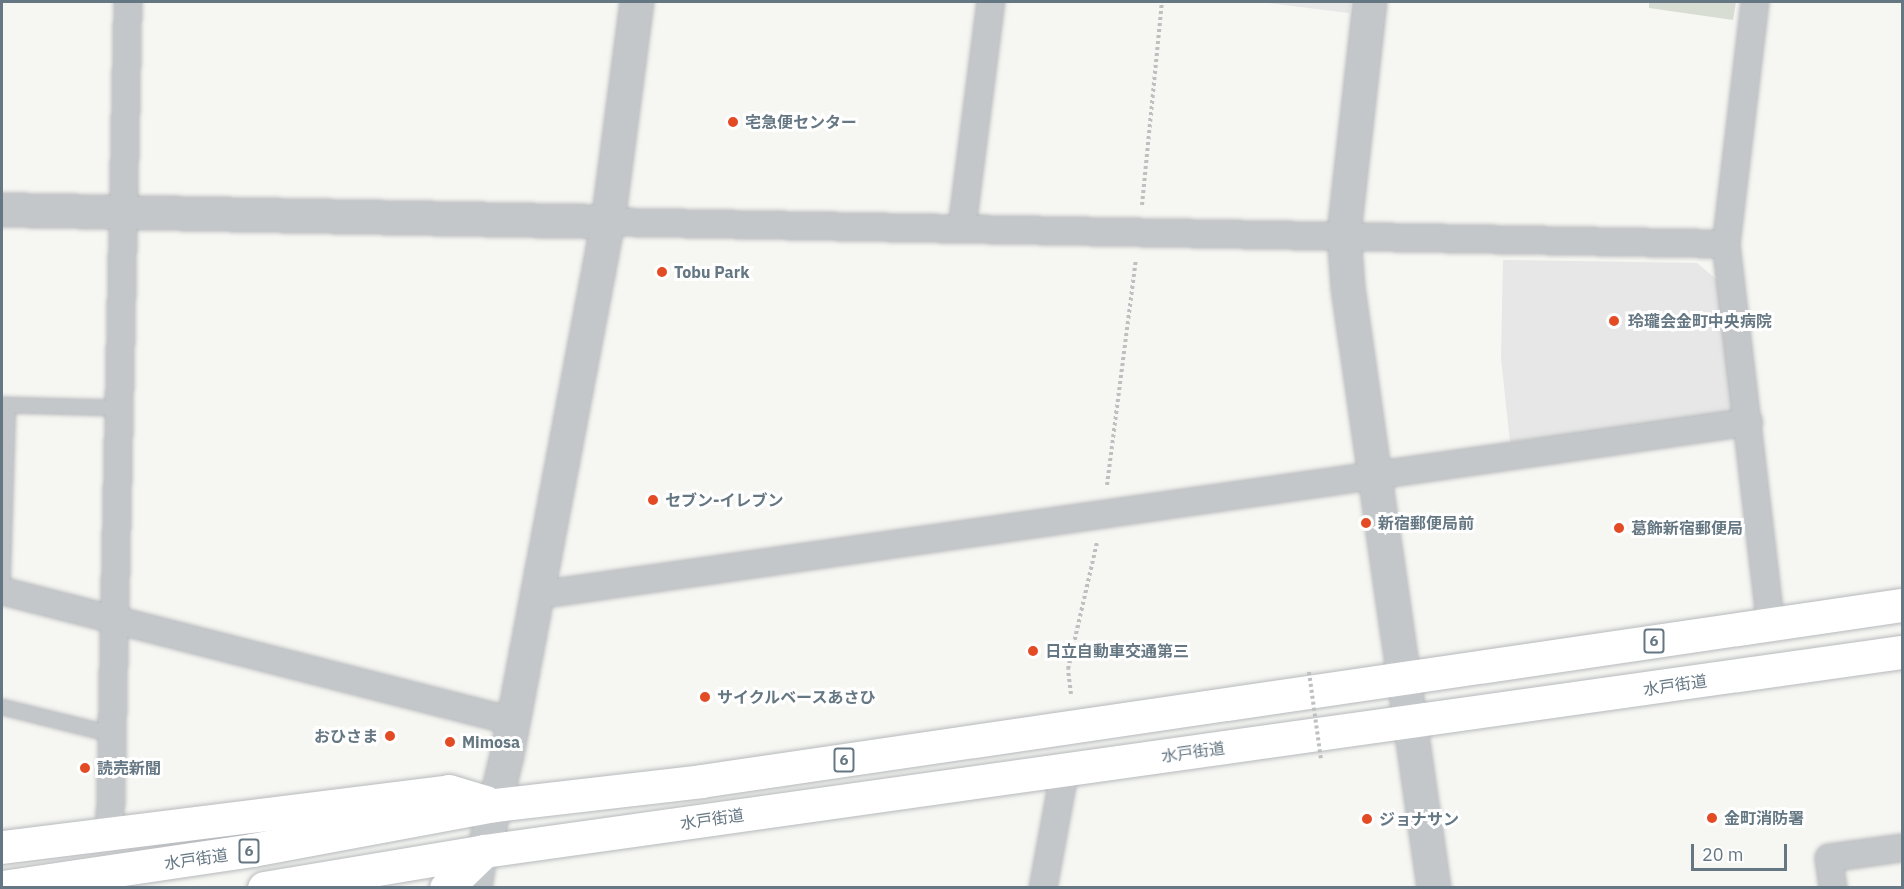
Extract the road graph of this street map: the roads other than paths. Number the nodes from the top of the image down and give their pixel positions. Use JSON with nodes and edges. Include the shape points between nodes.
{"nodes":[{"id":1,"x":128,"y":2,"type":"edge"},
{"id":2,"x":637,"y":2,"type":"edge"},
{"id":3,"x":992,"y":2,"type":"edge"},
{"id":4,"x":1370,"y":2,"type":"edge"},
{"id":5,"x":1755,"y":2,"type":"edge"},
{"id":6,"x":2,"y":210,"type":"edge"},
{"id":7,"x":123,"y":212,"type":"junction"},
{"id":8,"x":608,"y":222,"type":"junction"},
{"id":9,"x":962,"y":227,"type":"junction"},
{"id":10,"x":1344,"y":233,"type":"junction"},
{"id":11,"x":1726,"y":244,"type":"junction"},
{"id":12,"x":4,"y":405,"type":"edge"},
{"id":13,"x":119,"y":408,"type":"junction"},
{"id":14,"x":1749,"y":422,"type":"junction"},
{"id":15,"x":1375,"y":474,"type":"junction"},
{"id":16,"x":2,"y":592,"type":"edge"},
{"id":17,"x":538,"y":595,"type":"junction"},
{"id":18,"x":1902,"y":605,"type":"edge"},
{"id":19,"x":117,"y":620,"type":"junction"},
{"id":20,"x":1771,"y":625,"type":"junction"},
{"id":21,"x":1902,"y":652,"type":"edge"},
{"id":22,"x":1405,"y":677,"type":"junction"},
{"id":23,"x":2,"y":707,"type":"edge"},
{"id":24,"x":512,"y":721,"type":"junction"},
{"id":25,"x":1411,"y":723,"type":"junction"},
{"id":26,"x":111,"y":734,"type":"junction"},
{"id":27,"x":1065,"y":769,"type":"junction"},
{"id":28,"x":495,"y":805,"type":"junction"},
{"id":29,"x":110,"y":831,"type":"junction"},
{"id":30,"x":2,"y":847,"type":"edge"},
{"id":31,"x":1902,"y":848,"type":"edge"},
{"id":32,"x":484,"y":851,"type":"junction"},
{"id":33,"x":2,"y":887,"type":"edge"},
{"id":34,"x":264,"y":888,"type":"edge"},
{"id":35,"x":446,"y":888,"type":"edge"},
{"id":36,"x":478,"y":888,"type":"edge"},
{"id":37,"x":1043,"y":888,"type":"edge"},
{"id":38,"x":1434,"y":888,"type":"edge"},
{"id":39,"x":1833,"y":888,"type":"edge"}],
"edges":[{"from":1,"to":7,"type":"street"},
{"from":2,"to":8,"type":"street"},
{"from":3,"to":9,"type":"street"},
{"from":4,"to":10,"type":"street"},
{"from":5,"to":11,"type":"street"},
{"from":6,"to":7,"type":"street"},
{"from":7,"to":8,"type":"street"},
{"from":7,"to":13,"type":"street"},
{"from":8,"to":9,"type":"street"},
{"from":8,"to":17,"type":"street"},
{"from":9,"to":10,"type":"street"},
{"from":10,"to":11,"type":"street"},
{"from":10,"to":15,"type":"street","via":[[1348,288]]},
{"from":11,"to":14,"type":"street"},
{"from":12,"to":13,"type":"lane"},
{"from":12,"to":16,"type":"lane"},
{"from":13,"to":19,"type":"street"},
{"from":14,"to":15,"type":"street"},
{"from":14,"to":20,"type":"street"},
{"from":15,"to":17,"type":"street"},
{"from":15,"to":22,"type":"street"},
{"from":16,"to":19,"type":"street"},
{"from":17,"to":24,"type":"street"},
{"from":18,"to":20,"type":"highway","name":"水戸街道","number":"6"},
{"from":19,"to":24,"type":"street"},
{"from":19,"to":26,"type":"street"},
{"from":20,"to":22,"type":"highway","name":"水戸街道","number":"6"},
{"from":21,"to":25,"type":"highway","name":"水戸街道"},
{"from":22,"to":25,"type":"street"},
{"from":22,"to":28,"type":"highway","name":"水戸街道","number":"6","via":[[701,781]]},
{"from":23,"to":26,"type":"lane"},
{"from":24,"to":28,"type":"street"},
{"from":25,"to":27,"type":"highway","name":"水戸街道"},
{"from":25,"to":38,"type":"street"},
{"from":26,"to":29,"type":"street"},
{"from":27,"to":32,"type":"highway","name":"水戸街道"},
{"from":27,"to":37,"type":"street"},
{"from":28,"to":29,"type":"highway","name":"水戸街道","number":"6","via":[[449,791]]},
{"from":28,"to":32,"type":"street"},
{"from":28,"to":33,"type":"highway","name":"水戸街道","number":"6","via":[[252,850]]},
{"from":29,"to":30,"type":"highway","name":"水戸街道","number":"6"},
{"from":31,"to":39,"type":"street","via":[[1829,858]]},
{"from":32,"to":34,"type":"highway","name":"水戸街道"},
{"from":32,"to":35,"type":"highway"},
{"from":32,"to":36,"type":"street"}]}
